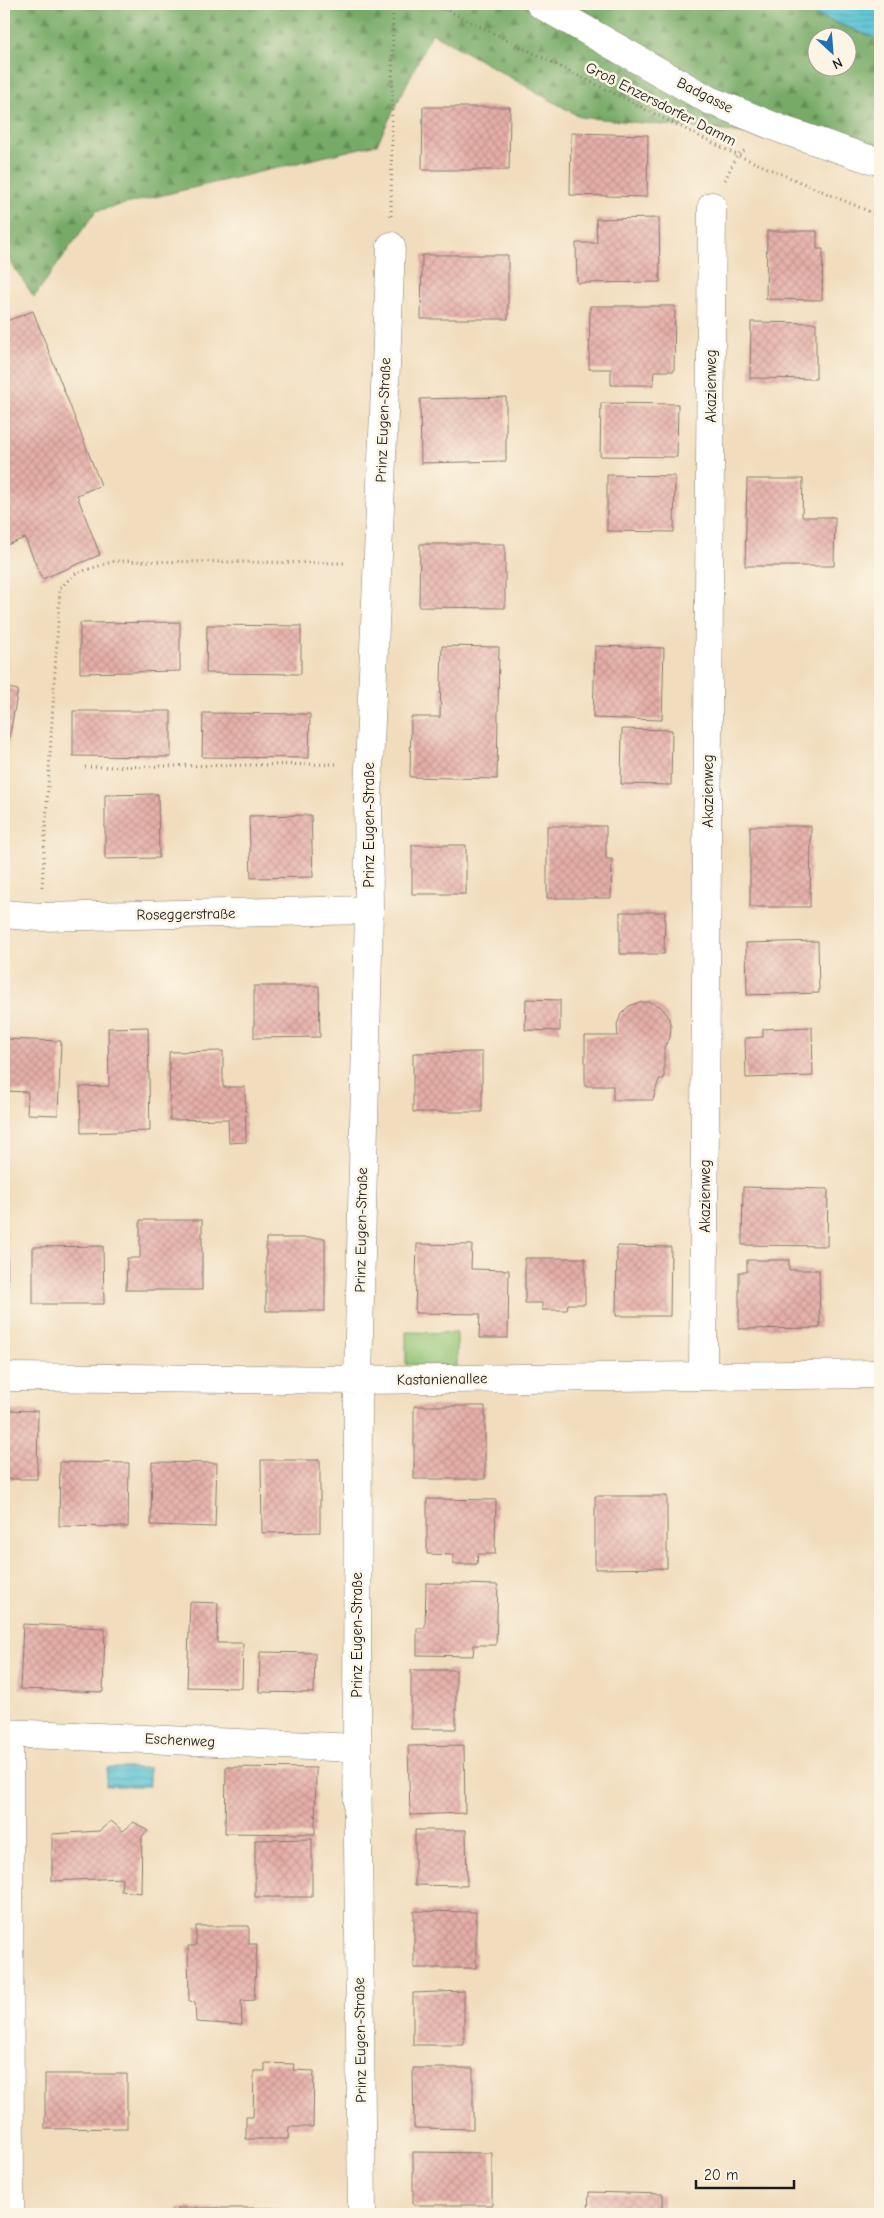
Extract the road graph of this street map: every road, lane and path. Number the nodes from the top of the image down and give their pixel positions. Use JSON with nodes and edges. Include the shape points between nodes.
{"nodes":[{"id":1,"x":393,"y":4,"type":"edge"},
{"id":2,"x":434,"y":4,"type":"edge"},
{"id":3,"x":540,"y":4,"type":"edge"},
{"id":4,"x":783,"y":130,"type":"junction"},
{"id":5,"x":737,"y":155,"type":"junction"},
{"id":6,"x":880,"y":161,"type":"edge"},
{"id":7,"x":712,"y":206,"type":"joint"},
{"id":8,"x":880,"y":216,"type":"edge"},
{"id":9,"x":391,"y":246,"type":"joint"},
{"id":10,"x":378,"y":563,"type":"junction"},
{"id":11,"x":369,"y":763,"type":"junction"},
{"id":12,"x":85,"y":767,"type":"dead end"},
{"id":13,"x":369,"y":910,"type":"junction"},
{"id":14,"x":4,"y":914,"type":"edge"},
{"id":15,"x":40,"y":918,"type":"junction"},
{"id":16,"x":880,"y":1374,"type":"edge"},
{"id":17,"x":703,"y":1375,"type":"junction"},
{"id":18,"x":4,"y":1377,"type":"edge"},
{"id":19,"x":358,"y":1380,"type":"junction"},
{"id":20,"x":6,"y":1733,"type":"edge"},
{"id":21,"x":357,"y":1748,"type":"junction"},
{"id":22,"x":10,"y":2214,"type":"edge"},
{"id":23,"x":362,"y":2214,"type":"edge"}],
"edges":[{"from":1,"to":9,"type":"path"},
{"from":2,"to":5,"type":"path","name":"Groß Enzersdorfer Damm"},
{"from":3,"to":4,"type":"street","name":"Badgasse","via":[[709,100]]},
{"from":4,"to":5,"type":"path"},
{"from":4,"to":6,"type":"street","name":"Badgasse"},
{"from":5,"to":7,"type":"path"},
{"from":5,"to":8,"type":"path","name":"Groß Enzersdorfer Damm"},
{"from":7,"to":17,"type":"street","name":"Akazienweg"},
{"from":9,"to":10,"type":"street","name":"Prinz Eugen-Straße"},
{"from":10,"to":11,"type":"street","name":"Prinz Eugen-Straße"},
{"from":10,"to":15,"type":"path","via":[[116,561],[76,572],[60,588]]},
{"from":11,"to":12,"type":"path"},
{"from":11,"to":13,"type":"street","name":"Prinz Eugen-Straße"},
{"from":13,"to":15,"type":"street","name":"Roseggerstraße"},
{"from":13,"to":19,"type":"street","name":"Prinz Eugen-Straße"},
{"from":14,"to":15,"type":"street","name":"Roseggerstraße"},
{"from":16,"to":17,"type":"street","name":"Kastanienallee"},
{"from":17,"to":19,"type":"street","name":"Kastanienallee"},
{"from":18,"to":19,"type":"street","name":"Kastanienallee"},
{"from":19,"to":21,"type":"street","name":"Prinz Eugen-Straße"},
{"from":20,"to":21,"type":"street","name":"Eschenweg"},
{"from":20,"to":22,"type":"street"},
{"from":21,"to":23,"type":"street","name":"Prinz Eugen-Straße"}]}
